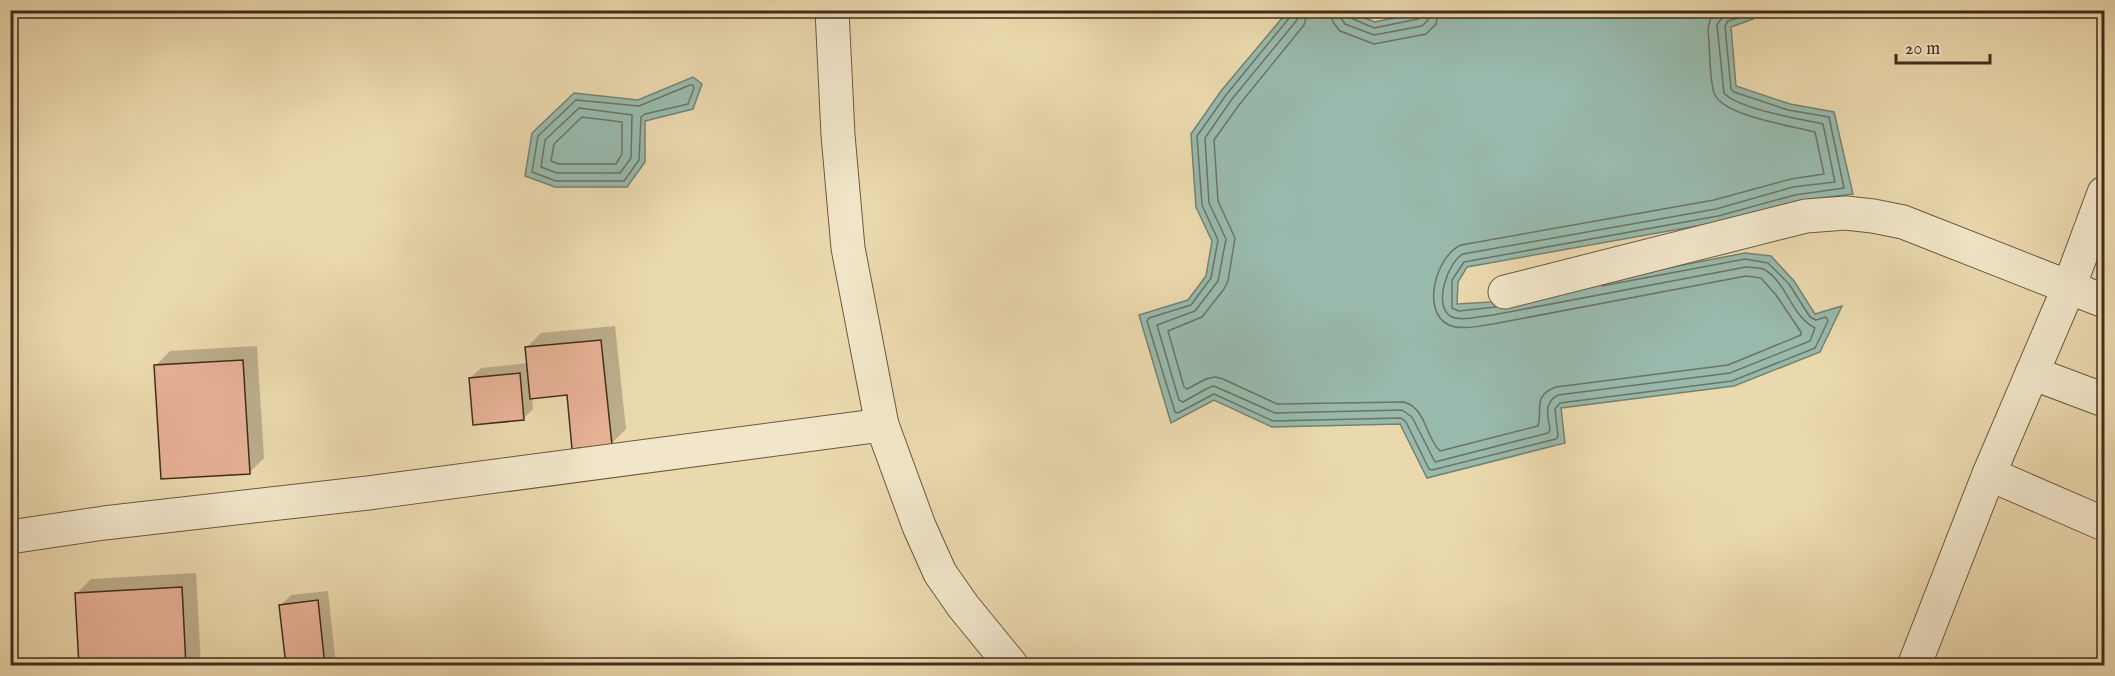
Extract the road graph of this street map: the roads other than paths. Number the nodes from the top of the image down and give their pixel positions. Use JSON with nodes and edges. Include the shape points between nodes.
{"nodes":[{"id":1,"x":832,"y":10,"type":"edge"},
{"id":2,"x":2104,"y":194,"type":"edge"},
{"id":3,"x":2069,"y":287,"type":"junction"},
{"id":4,"x":1505,"y":292,"type":"dead end"},
{"id":5,"x":2104,"y":301,"type":"edge"},
{"id":6,"x":2032,"y":373,"type":"junction"},
{"id":7,"x":2104,"y":399,"type":"edge"},
{"id":8,"x":882,"y":425,"type":"junction"},
{"id":9,"x":1989,"y":474,"type":"junction"},
{"id":10,"x":2104,"y":524,"type":"edge"},
{"id":11,"x":10,"y":537,"type":"edge"},
{"id":12,"x":1012,"y":666,"type":"edge"},
{"id":13,"x":1914,"y":666,"type":"edge"}],
"edges":[{"from":1,"to":8,"type":"street","via":[[848,248]]},
{"from":2,"to":3,"type":"street"},
{"from":3,"to":4,"type":"street","via":[[1903,222],[1846,213],[1806,216]]},
{"from":3,"to":5,"type":"street"},
{"from":3,"to":6,"type":"street"},
{"from":6,"to":7,"type":"street"},
{"from":6,"to":9,"type":"street"},
{"from":8,"to":11,"type":"street"},
{"from":8,"to":12,"type":"street","via":[[940,573]]},
{"from":9,"to":10,"type":"street"},
{"from":9,"to":13,"type":"street"}]}
